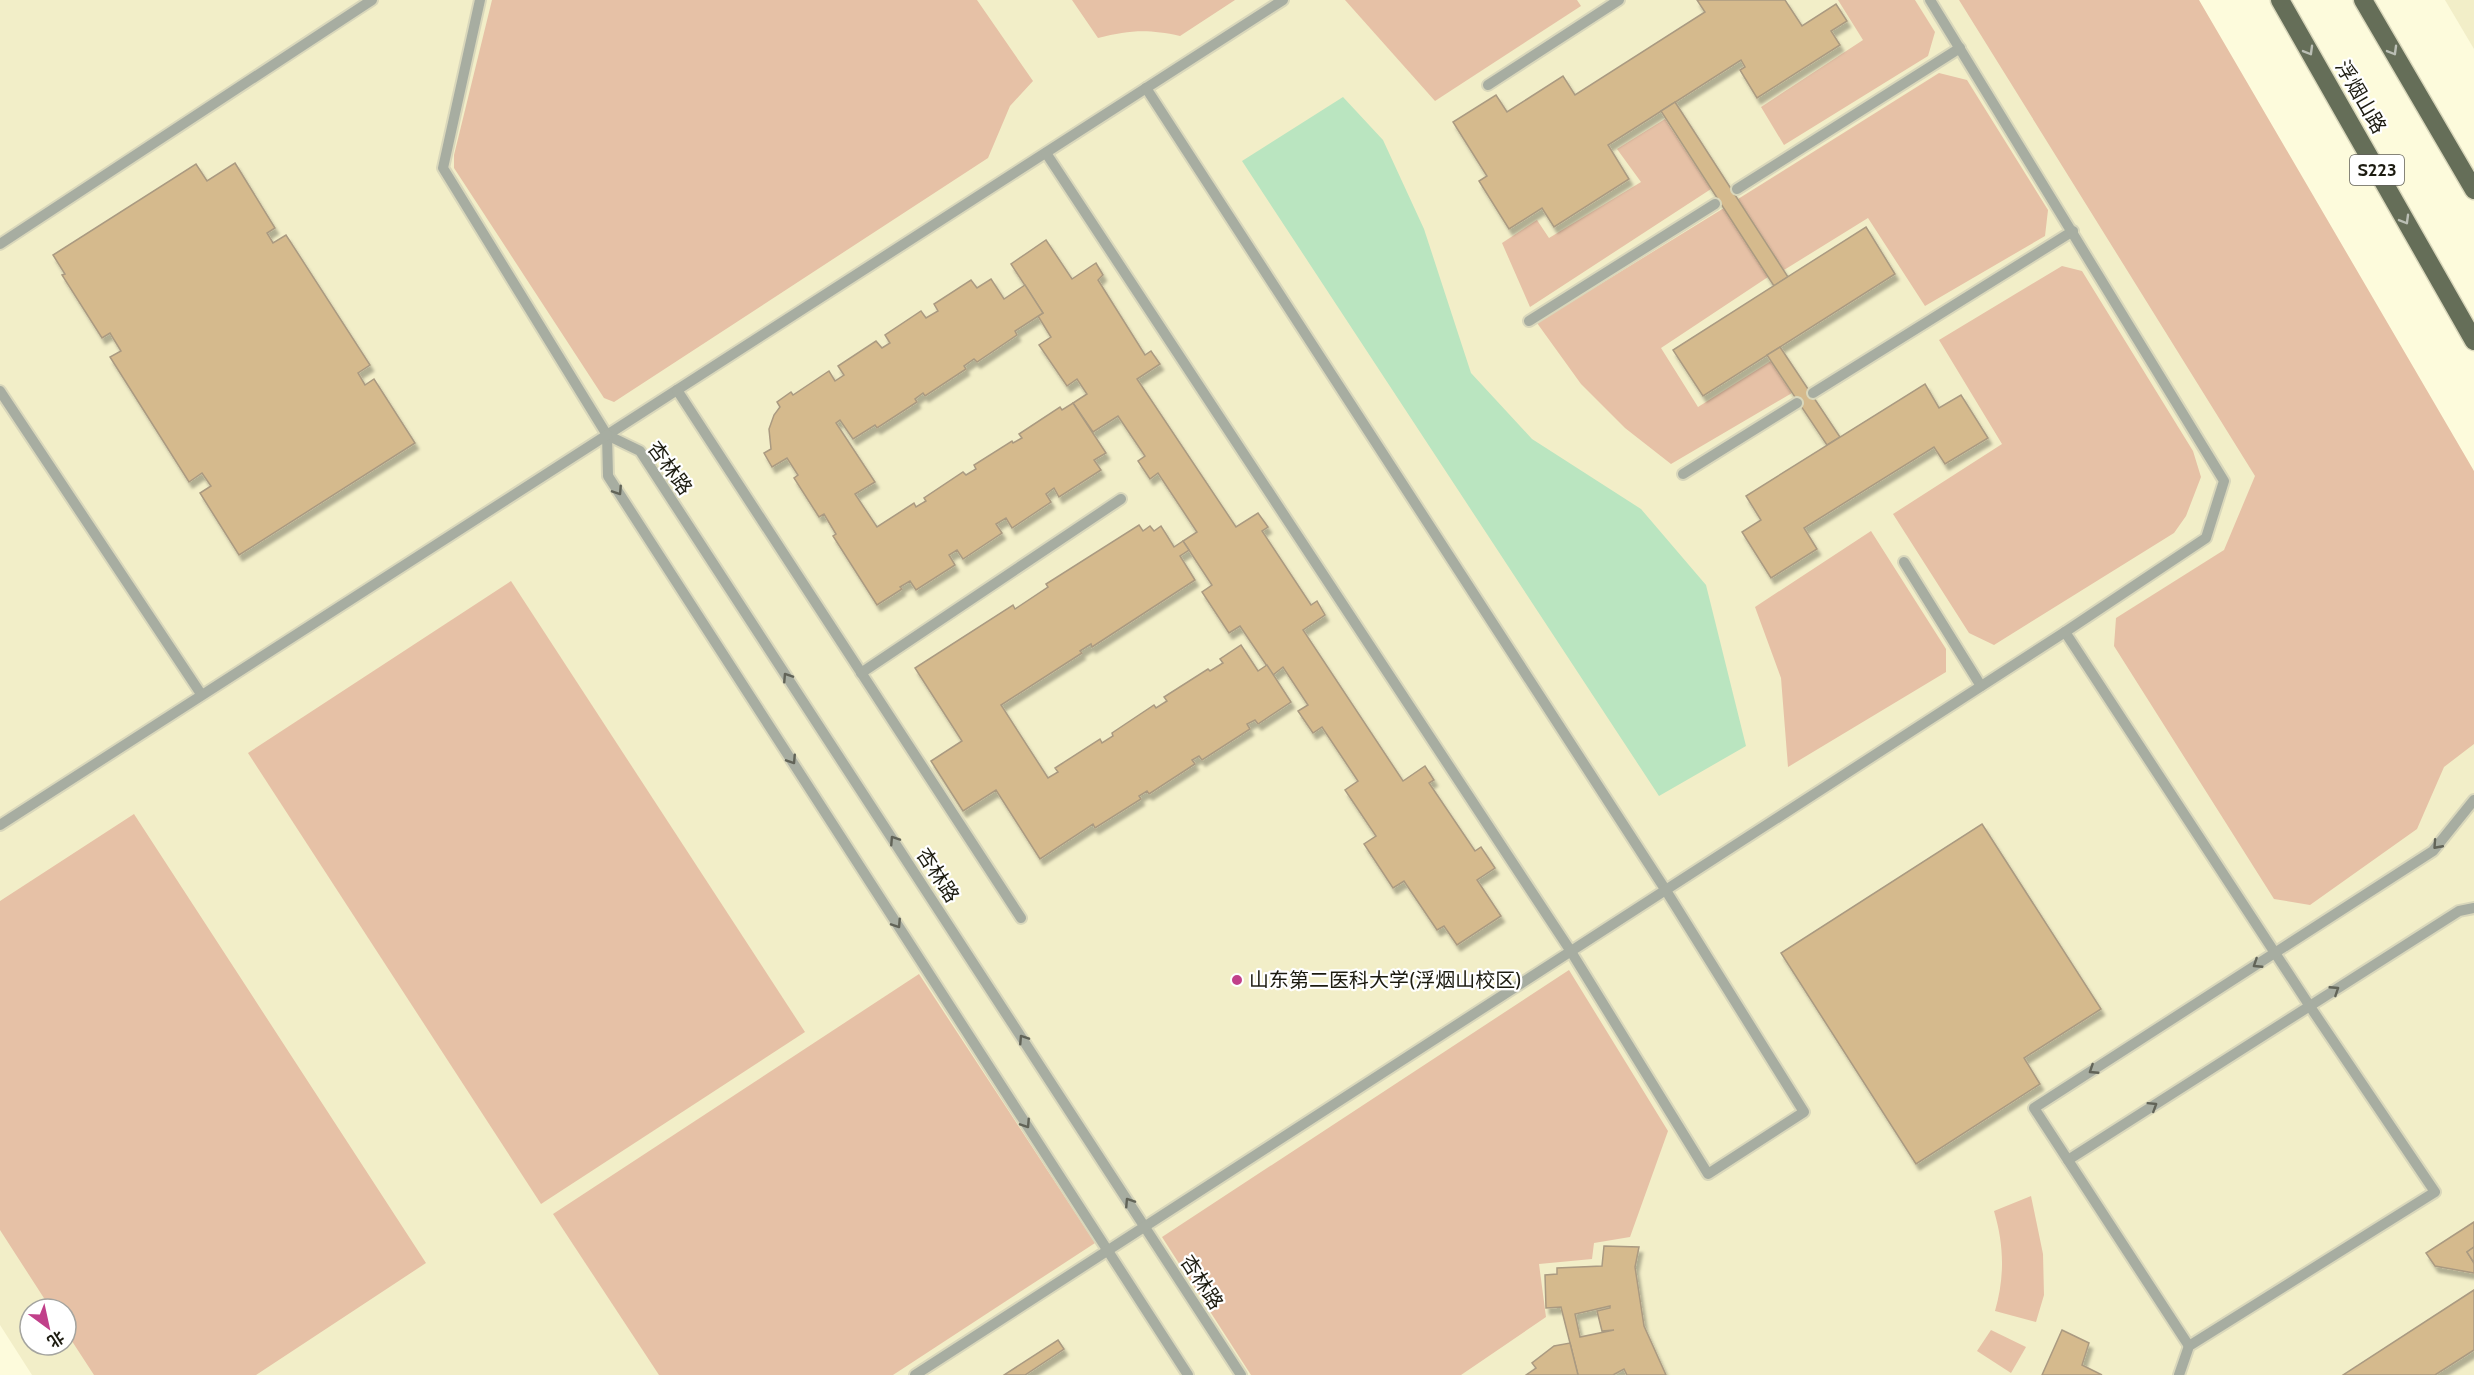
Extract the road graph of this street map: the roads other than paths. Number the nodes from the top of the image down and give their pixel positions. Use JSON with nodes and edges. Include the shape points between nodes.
{"nodes":[{"id":1,"x":372,"y":0,"type":"edge"},
{"id":2,"x":480,"y":0,"type":"edge"},
{"id":3,"x":1283,"y":0,"type":"edge"},
{"id":4,"x":1619,"y":0,"type":"edge"},
{"id":5,"x":1930,"y":0,"type":"edge"},
{"id":6,"x":2280,"y":0,"type":"edge"},
{"id":7,"x":2363,"y":0,"type":"edge"},
{"id":8,"x":1601,"y":5,"type":"edge"},
{"id":9,"x":1960,"y":48,"type":"junction"},
{"id":10,"x":1488,"y":85,"type":"dead end"},
{"id":11,"x":1146,"y":88,"type":"junction"},
{"id":12,"x":1046,"y":153,"type":"junction"},
{"id":13,"x":1737,"y":189,"type":"dead end"},
{"id":14,"x":2474,"y":190,"type":"edge"},
{"id":15,"x":1715,"y":204,"type":"dead end"},
{"id":16,"x":2073,"y":231,"type":"junction"},
{"id":17,"x":0,"y":244,"type":"edge"},
{"id":18,"x":1529,"y":321,"type":"dead end"},
{"id":19,"x":2474,"y":341,"type":"edge"},
{"id":20,"x":677,"y":390,"type":"junction"},
{"id":21,"x":0,"y":391,"type":"edge"},
{"id":22,"x":1813,"y":393,"type":"dead end"},
{"id":23,"x":1797,"y":403,"type":"dead end"},
{"id":24,"x":607,"y":435,"type":"junction"},
{"id":25,"x":1683,"y":474,"type":"dead end"},
{"id":26,"x":1121,"y":500,"type":"dead end"},
{"id":27,"x":1904,"y":562,"type":"dead end"},
{"id":28,"x":2065,"y":632,"type":"junction"},
{"id":29,"x":861,"y":673,"type":"junction"},
{"id":30,"x":1981,"y":686,"type":"junction"},
{"id":31,"x":201,"y":694,"type":"junction"},
{"id":32,"x":2474,"y":800,"type":"edge"},
{"id":33,"x":0,"y":825,"type":"edge"},
{"id":34,"x":1665,"y":889,"type":"junction"},
{"id":35,"x":2474,"y":908,"type":"edge"},
{"id":36,"x":1021,"y":918,"type":"dead end"},
{"id":37,"x":1570,"y":950,"type":"junction"},
{"id":38,"x":2275,"y":953,"type":"junction"},
{"id":39,"x":2310,"y":1007,"type":"junction"},
{"id":40,"x":2068,"y":1160,"type":"junction"},
{"id":41,"x":1145,"y":1226,"type":"junction"},
{"id":42,"x":1107,"y":1250,"type":"junction"},
{"id":43,"x":2189,"y":1346,"type":"junction"},
{"id":44,"x":915,"y":1375,"type":"edge"},
{"id":45,"x":1188,"y":1375,"type":"edge"},
{"id":46,"x":1241,"y":1375,"type":"edge"},
{"id":47,"x":2179,"y":1375,"type":"edge"}],
"edges":[{"from":1,"to":17,"type":"lane"},
{"from":2,"to":24,"type":"lane","via":[[443,168]]},
{"from":3,"to":11,"type":"lane"},
{"from":4,"to":8,"type":"lane"},
{"from":5,"to":9,"type":"lane"},
{"from":6,"to":19,"type":"main road","name":"浮烟山路","number":"S223","one_way":true},
{"from":7,"to":14,"type":"main road","one_way":true},
{"from":8,"to":10,"type":"lane"},
{"from":9,"to":13,"type":"lane"},
{"from":9,"to":16,"type":"lane"},
{"from":11,"to":12,"type":"lane"},
{"from":11,"to":34,"type":"lane"},
{"from":12,"to":20,"type":"lane"},
{"from":12,"to":37,"type":"lane"},
{"from":15,"to":18,"type":"lane"},
{"from":16,"to":22,"type":"lane"},
{"from":16,"to":28,"type":"lane","via":[[2224,481],[2206,538]]},
{"from":20,"to":24,"type":"lane"},
{"from":20,"to":29,"type":"lane"},
{"from":21,"to":31,"type":"lane"},
{"from":23,"to":25,"type":"lane"},
{"from":24,"to":31,"type":"lane"},
{"from":41,"to":24,"type":"lane","name":"杏林路","one_way":true,"via":[[640,451]]},
{"from":24,"to":42,"type":"lane","one_way":true,"via":[[608,476]]},
{"from":26,"to":29,"type":"lane"},
{"from":27,"to":30,"type":"lane"},
{"from":28,"to":30,"type":"lane"},
{"from":28,"to":38,"type":"lane"},
{"from":29,"to":36,"type":"lane"},
{"from":30,"to":34,"type":"lane"},
{"from":31,"to":33,"type":"lane"},
{"from":32,"to":38,"type":"lane","one_way":true,"via":[[2433,851]]},
{"from":34,"to":37,"type":"lane"},
{"from":34,"to":37,"type":"lane","via":[[1804,1112],[1708,1174]]},
{"from":39,"to":35,"type":"lane","one_way":true,"via":[[2459,911]]},
{"from":37,"to":41,"type":"lane"},
{"from":38,"to":39,"type":"lane"},
{"from":38,"to":40,"type":"lane","one_way":true,"via":[[2034,1108]]},
{"from":40,"to":39,"type":"lane","one_way":true},
{"from":39,"to":43,"type":"lane","via":[[2435,1192]]},
{"from":40,"to":43,"type":"lane"},
{"from":41,"to":42,"type":"lane"},
{"from":41,"to":46,"type":"lane","name":"杏林路"},
{"from":42,"to":44,"type":"lane"},
{"from":42,"to":45,"type":"lane"},
{"from":43,"to":47,"type":"lane"}]}
